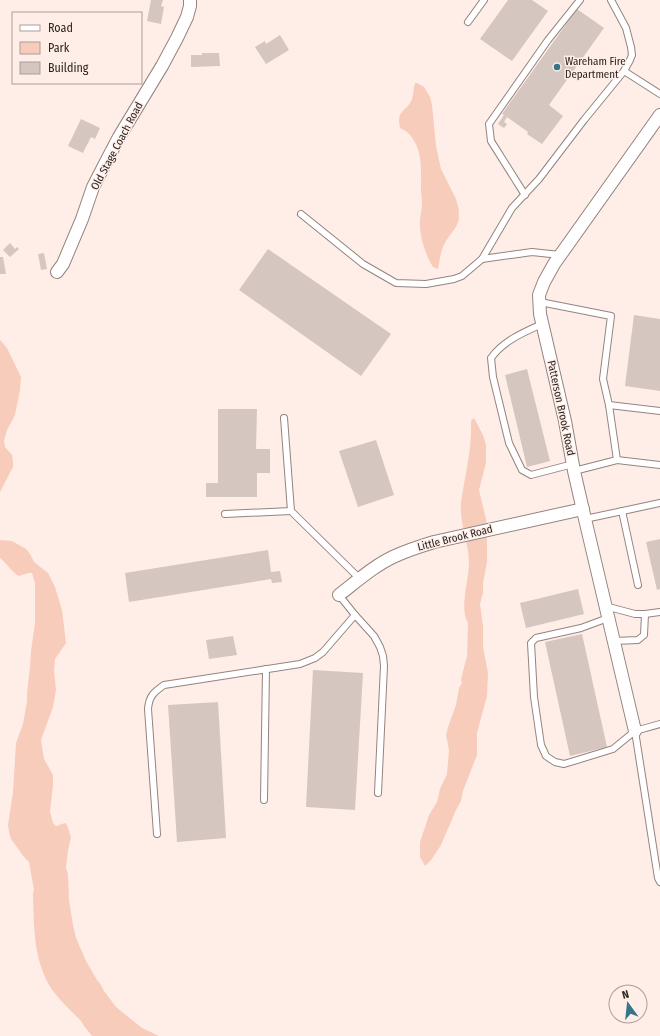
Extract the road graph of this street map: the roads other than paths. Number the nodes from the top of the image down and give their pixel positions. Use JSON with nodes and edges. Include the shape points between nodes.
{"nodes":[{"id":1,"x":190,"y":0,"type":"edge"},
{"id":2,"x":484,"y":0,"type":"edge"},
{"id":3,"x":580,"y":0,"type":"edge"},
{"id":4,"x":611,"y":0,"type":"edge"},
{"id":5,"x":468,"y":22,"type":"dead end"},
{"id":6,"x":624,"y":70,"type":"junction"},
{"id":7,"x":660,"y":94,"type":"edge"},
{"id":8,"x":660,"y":115,"type":"edge"},
{"id":9,"x":525,"y":195,"type":"junction"},
{"id":10,"x":301,"y":214,"type":"dead end"},
{"id":11,"x":560,"y":256,"type":"junction"},
{"id":12,"x":482,"y":259,"type":"junction"},
{"id":13,"x":57,"y":272,"type":"dead end"},
{"id":14,"x":540,"y":302,"type":"junction"},
{"id":15,"x":542,"y":324,"type":"junction"},
{"id":16,"x":609,"y":405,"type":"junction"},
{"id":17,"x":660,"y":411,"type":"edge"},
{"id":18,"x":284,"y":418,"type":"dead end"},
{"id":19,"x":617,"y":460,"type":"junction"},
{"id":20,"x":660,"y":464,"type":"edge"},
{"id":21,"x":573,"y":467,"type":"junction"},
{"id":22,"x":660,"y":503,"type":"edge"},
{"id":23,"x":291,"y":511,"type":"junction"},
{"id":24,"x":622,"y":511,"type":"junction"},
{"id":25,"x":225,"y":514,"type":"dead end"},
{"id":26,"x":584,"y":514,"type":"junction"},
{"id":27,"x":360,"y":579,"type":"junction"},
{"id":28,"x":638,"y":586,"type":"dead end"},
{"id":29,"x":339,"y":595,"type":"joint"},
{"id":30,"x":605,"y":606,"type":"junction"},
{"id":31,"x":660,"y":612,"type":"edge"},
{"id":32,"x":645,"y":614,"type":"junction"},
{"id":33,"x":355,"y":616,"type":"junction"},
{"id":34,"x":608,"y":618,"type":"junction"},
{"id":35,"x":614,"y":641,"type":"junction"},
{"id":36,"x":266,"y":669,"type":"junction"},
{"id":37,"x":660,"y":724,"type":"edge"},
{"id":38,"x":635,"y":731,"type":"junction"},
{"id":39,"x":378,"y":793,"type":"dead end"},
{"id":40,"x":264,"y":800,"type":"dead end"},
{"id":41,"x":156,"y":834,"type":"dead end"},
{"id":42,"x":660,"y":882,"type":"edge"}],
"edges":[{"from":1,"to":13,"type":"street","name":"Old Stage Coach Road","via":[[187,17],[177,38],[93,187],[64,264]]},
{"from":2,"to":5,"type":"lane"},
{"from":3,"to":9,"type":"lane","via":[[548,40],[489,124],[491,141]]},
{"from":4,"to":6,"type":"lane","via":[[626,28],[631,47],[632,54]]},
{"from":6,"to":7,"type":"lane"},
{"from":6,"to":9,"type":"lane"},
{"from":8,"to":11,"type":"street","name":"Patterson Brook Road"},
{"from":9,"to":12,"type":"lane","via":[[512,208]]},
{"from":10,"to":12,"type":"lane","via":[[363,264],[396,283],[426,284],[462,276]]},
{"from":11,"to":12,"type":"lane","via":[[532,252]]},
{"from":11,"to":14,"type":"street","name":"Patterson Brook Road","via":[[544,282]]},
{"from":14,"to":15,"type":"street","name":"Patterson Brook Road"},
{"from":14,"to":16,"type":"lane","via":[[611,316],[603,379]]},
{"from":15,"to":21,"type":"street","name":"Patterson Brook Road"},
{"from":15,"to":21,"type":"lane","via":[[519,334],[496,351],[491,358],[494,376],[509,443],[522,470],[531,475]]},
{"from":16,"to":17,"type":"lane"},
{"from":16,"to":19,"type":"lane"},
{"from":18,"to":23,"type":"lane"},
{"from":19,"to":20,"type":"lane"},
{"from":19,"to":21,"type":"lane"},
{"from":21,"to":26,"type":"street","name":"Patterson Brook Road"},
{"from":22,"to":24,"type":"lane"},
{"from":23,"to":25,"type":"lane"},
{"from":23,"to":27,"type":"lane"},
{"from":24,"to":26,"type":"lane"},
{"from":24,"to":28,"type":"lane"},
{"from":26,"to":27,"type":"street","name":"Little Brook Road","via":[[434,542],[395,556]]},
{"from":26,"to":30,"type":"street","name":"Patterson Brook Road"},
{"from":27,"to":29,"type":"street","name":"Little Brook Road"},
{"from":29,"to":33,"type":"lane"},
{"from":30,"to":32,"type":"lane"},
{"from":30,"to":34,"type":"street","name":"Patterson Brook Road"},
{"from":31,"to":32,"type":"lane"},
{"from":32,"to":35,"type":"lane","via":[[644,634],[638,640]]},
{"from":33,"to":36,"type":"lane","via":[[315,658],[300,664]]},
{"from":33,"to":39,"type":"lane","via":[[374,636],[384,661]]},
{"from":34,"to":35,"type":"street","name":"Patterson Brook Road"},
{"from":34,"to":38,"type":"lane","via":[[581,628],[536,638],[531,643],[534,697],[541,745],[546,756],[554,762],[564,764],[613,749]]},
{"from":35,"to":38,"type":"street","name":"Patterson Brook Road"},
{"from":36,"to":40,"type":"lane"},
{"from":36,"to":41,"type":"lane","via":[[164,685],[152,695],[148,709]]},
{"from":37,"to":38,"type":"lane"},
{"from":38,"to":42,"type":"lane"}]}
